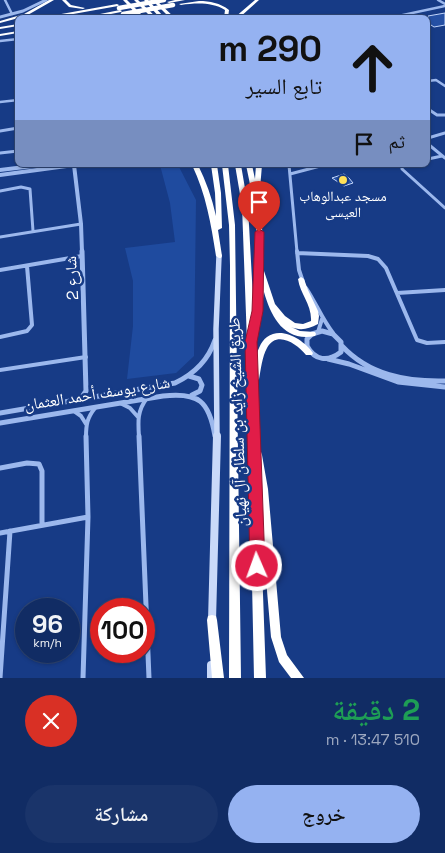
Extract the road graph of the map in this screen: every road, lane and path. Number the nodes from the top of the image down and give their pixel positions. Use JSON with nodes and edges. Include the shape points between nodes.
{"nodes":[{"id":1,"x":5,"y":0,"type":"edge"},
{"id":2,"x":46,"y":0,"type":"edge"},
{"id":3,"x":52,"y":0,"type":"edge"},
{"id":4,"x":64,"y":0,"type":"edge"},
{"id":5,"x":125,"y":0,"type":"edge"},
{"id":6,"x":136,"y":0,"type":"edge"},
{"id":7,"x":146,"y":0,"type":"edge"},
{"id":8,"x":154,"y":0,"type":"edge"},
{"id":9,"x":164,"y":0,"type":"edge"},
{"id":10,"x":203,"y":0,"type":"edge"},
{"id":11,"x":257,"y":0,"type":"edge"},
{"id":12,"x":438,"y":0,"type":"edge"},
{"id":13,"x":182,"y":2,"type":"edge"},
{"id":14,"x":445,"y":5,"type":"edge"},
{"id":15,"x":103,"y":7,"type":"junction"},
{"id":16,"x":120,"y":9,"type":"junction"},
{"id":17,"x":12,"y":14,"type":"junction"},
{"id":18,"x":25,"y":15,"type":"edge"},
{"id":19,"x":58,"y":15,"type":"edge"},
{"id":20,"x":81,"y":15,"type":"edge"},
{"id":21,"x":95,"y":15,"type":"edge"},
{"id":22,"x":115,"y":15,"type":"edge"},
{"id":23,"x":140,"y":15,"type":"edge"},
{"id":24,"x":151,"y":15,"type":"edge"},
{"id":25,"x":160,"y":15,"type":"edge"},
{"id":26,"x":171,"y":15,"type":"edge"},
{"id":27,"x":226,"y":15,"type":"edge"},
{"id":28,"x":240,"y":15,"type":"edge"},
{"id":29,"x":402,"y":15,"type":"edge"},
{"id":30,"x":0,"y":17,"type":"edge"},
{"id":31,"x":15,"y":18,"type":"edge"},
{"id":32,"x":15,"y":21,"type":"edge"},
{"id":33,"x":0,"y":23,"type":"edge"},
{"id":34,"x":15,"y":32,"type":"edge"},
{"id":35,"x":15,"y":32,"type":"edge"},
{"id":36,"x":0,"y":35,"type":"edge"},
{"id":37,"x":430,"y":81,"type":"edge"},
{"id":38,"x":445,"y":86,"type":"edge"},
{"id":39,"x":15,"y":100,"type":"edge"},
{"id":40,"x":0,"y":102,"type":"edge"},
{"id":41,"x":430,"y":110,"type":"edge"},
{"id":42,"x":445,"y":115,"type":"edge"},
{"id":43,"x":15,"y":128,"type":"edge"},
{"id":44,"x":0,"y":131,"type":"edge"},
{"id":45,"x":445,"y":133,"type":"edge"},
{"id":46,"x":430,"y":137,"type":"edge"},
{"id":47,"x":430,"y":146,"type":"edge"},
{"id":48,"x":15,"y":151,"type":"edge"},
{"id":49,"x":0,"y":153,"type":"edge"},
{"id":50,"x":443,"y":157,"type":"edge"},
{"id":51,"x":430,"y":159,"type":"edge"},
{"id":52,"x":25,"y":167,"type":"edge"},
{"id":53,"x":59,"y":167,"type":"edge"},
{"id":54,"x":74,"y":167,"type":"edge"},
{"id":55,"x":196,"y":167,"type":"edge"},
{"id":56,"x":214,"y":167,"type":"edge"},
{"id":57,"x":225,"y":167,"type":"edge"},
{"id":58,"x":238,"y":167,"type":"edge"},
{"id":59,"x":249,"y":167,"type":"edge"},
{"id":60,"x":259,"y":167,"type":"edge"},
{"id":61,"x":290,"y":167,"type":"edge"},
{"id":62,"x":316,"y":167,"type":"edge"},
{"id":63,"x":402,"y":167,"type":"edge"},
{"id":64,"x":0,"y":170,"type":"edge"},
{"id":65,"x":290,"y":174,"type":"junction"},
{"id":66,"x":0,"y":175,"type":"edge"},
{"id":67,"x":0,"y":191,"type":"edge"},
{"id":68,"x":256,"y":194,"type":"junction"},
{"id":69,"x":445,"y":208,"type":"edge"},
{"id":70,"x":80,"y":224,"type":"junction"},
{"id":71,"x":33,"y":231,"type":"junction"},
{"id":72,"x":0,"y":237,"type":"edge"},
{"id":73,"x":297,"y":253,"type":"junction"},
{"id":74,"x":82,"y":256,"type":"junction"},
{"id":75,"x":218,"y":256,"type":"junction"},
{"id":76,"x":26,"y":266,"type":"junction"},
{"id":77,"x":260,"y":267,"type":"junction"},
{"id":78,"x":0,"y":270,"type":"edge"},
{"id":79,"x":301,"y":279,"type":"junction"},
{"id":80,"x":445,"y":290,"type":"edge"},
{"id":81,"x":397,"y":293,"type":"junction"},
{"id":82,"x":274,"y":308,"type":"junction"},
{"id":83,"x":322,"y":317,"type":"junction"},
{"id":84,"x":216,"y":329,"type":"junction"},
{"id":85,"x":315,"y":333,"type":"junction"},
{"id":86,"x":336,"y":336,"type":"junction"},
{"id":87,"x":0,"y":337,"type":"edge"},
{"id":88,"x":251,"y":342,"type":"junction"},
{"id":89,"x":445,"y":342,"type":"edge"},
{"id":90,"x":342,"y":346,"type":"junction"},
{"id":91,"x":309,"y":353,"type":"junction"},
{"id":92,"x":86,"y":357,"type":"junction"},
{"id":93,"x":328,"y":360,"type":"junction"},
{"id":94,"x":0,"y":370,"type":"edge"},
{"id":95,"x":189,"y":376,"type":"junction"},
{"id":96,"x":445,"y":381,"type":"edge"},
{"id":97,"x":445,"y":387,"type":"edge"},
{"id":98,"x":86,"y":391,"type":"junction"},
{"id":99,"x":191,"y":395,"type":"junction"},
{"id":100,"x":93,"y":398,"type":"junction"},
{"id":101,"x":147,"y":398,"type":"junction"},
{"id":102,"x":252,"y":398,"type":"junction"},
{"id":103,"x":80,"y":400,"type":"junction"},
{"id":104,"x":120,"y":403,"type":"junction"},
{"id":105,"x":95,"y":407,"type":"junction"},
{"id":106,"x":73,"y":411,"type":"junction"},
{"id":107,"x":0,"y":414,"type":"edge"},
{"id":108,"x":138,"y":416,"type":"junction"},
{"id":109,"x":253,"y":418,"type":"junction"},
{"id":110,"x":0,"y":423,"type":"edge"},
{"id":111,"x":86,"y":424,"type":"junction"},
{"id":112,"x":217,"y":453,"type":"junction"},
{"id":113,"x":0,"y":468,"type":"edge"},
{"id":114,"x":88,"y":517,"type":"junction"},
{"id":115,"x":42,"y":525,"type":"junction"},
{"id":116,"x":10,"y":531,"type":"junction"},
{"id":117,"x":0,"y":533,"type":"edge"},
{"id":118,"x":212,"y":620,"type":"junction"},
{"id":119,"x":0,"y":678,"type":"edge"},
{"id":120,"x":83,"y":678,"type":"edge"},
{"id":121,"x":149,"y":678,"type":"edge"},
{"id":122,"x":211,"y":678,"type":"edge"},
{"id":123,"x":218,"y":678,"type":"edge"},
{"id":124,"x":235,"y":678,"type":"edge"},
{"id":125,"x":260,"y":678,"type":"edge"},
{"id":126,"x":298,"y":678,"type":"edge"}],
"edges":[{"from":1,"to":17,"type":"street"},
{"from":2,"to":17,"type":"street"},
{"from":3,"to":18,"type":"highway"},
{"from":4,"to":15,"type":"highway","via":[[77,8]]},
{"from":5,"to":23,"type":"highway"},
{"from":6,"to":24,"type":"highway"},
{"from":7,"to":16,"type":"highway","bridge":true},
{"from":7,"to":25,"type":"highway"},
{"from":8,"to":26,"type":"highway"},
{"from":9,"to":16,"type":"highway","bridge":true},
{"from":10,"to":13,"type":"highway"},
{"from":11,"to":28,"type":"highway"},
{"from":12,"to":14,"type":"street"},
{"from":13,"to":16,"type":"highway","bridge":true},
{"from":13,"to":27,"type":"highway","via":[[216,4],[227,10]]},
{"from":14,"to":29,"type":"street"},
{"from":15,"to":16,"type":"highway"},
{"from":15,"to":19,"type":"highway"},
{"from":16,"to":20,"type":"highway"},
{"from":16,"to":21,"type":"highway"},
{"from":16,"to":22,"type":"highway"},
{"from":17,"to":30,"type":"street"},
{"from":31,"to":33,"type":"highway"},
{"from":32,"to":33,"type":"highway"},
{"from":34,"to":36,"type":"highway"},
{"from":35,"to":36,"type":"highway"},
{"from":37,"to":38,"type":"street","via":[[436,80]]},
{"from":39,"to":40,"type":"street"},
{"from":41,"to":42,"type":"street"},
{"from":43,"to":44,"type":"street"},
{"from":45,"to":46,"type":"street"},
{"from":47,"to":50,"type":"street"},
{"from":48,"to":49,"type":"street"},
{"from":50,"to":51,"type":"street"},
{"from":52,"to":64,"type":"street"},
{"from":53,"to":66,"type":"street"},
{"from":54,"to":70,"type":"street","name":"شارع 2"},
{"from":55,"to":75,"type":"highway","via":[[213,211]]},
{"from":56,"to":75,"type":"highway","via":[[218,193]]},
{"from":57,"to":124,"type":"highway","name":"طريق الشيخ زايد بن سلطان آل نهيان","via":[[233,265]]},
{"from":58,"to":88,"type":"highway","name":"طريق الشيخ زايد بن سلطان آل نهيان","via":[[244,206]]},
{"from":59,"to":68,"type":"highway"},
{"from":60,"to":68,"type":"highway"},
{"from":61,"to":65,"type":"street"},
{"from":62,"to":65,"type":"street"},
{"from":63,"to":69,"type":"street"},
{"from":65,"to":73,"type":"street"},
{"from":67,"to":71,"type":"street","via":[[21,187],[30,189]]},
{"from":68,"to":77,"type":"highway"},
{"from":70,"to":71,"type":"street"},
{"from":70,"to":74,"type":"street","name":"شارع 2"},
{"from":71,"to":72,"type":"street"},
{"from":73,"to":79,"type":"street"},
{"from":73,"to":81,"type":"street","via":[[374,257],[384,265]]},
{"from":74,"to":76,"type":"street"},
{"from":74,"to":92,"type":"street","name":"شارع 2"},
{"from":75,"to":84,"type":"main road"},
{"from":76,"to":78,"type":"street"},
{"from":76,"to":87,"type":"street","via":[[32,325],[27,331]]},
{"from":77,"to":82,"type":"highway"},
{"from":77,"to":88,"type":"highway","via":[[258,311]]},
{"from":79,"to":82,"type":"highway","via":[[316,315],[315,322],[305,327],[291,325]]},
{"from":79,"to":83,"type":"street","via":[[320,308]]},
{"from":80,"to":81,"type":"street"},
{"from":81,"to":89,"type":"street","via":[[417,340]]},
{"from":82,"to":85,"type":"highway","via":[[284,327],[299,334]]},
{"from":83,"to":85,"type":"street"},
{"from":83,"to":86,"type":"street"},
{"from":84,"to":95,"type":"street","name":"شارع يوسف أحمد العثمان","via":[[209,354]]},
{"from":84,"to":112,"type":"main road"},
{"from":85,"to":86,"type":"street"},
{"from":85,"to":91,"type":"street","via":[[307,338],[305,344]]},
{"from":86,"to":90,"type":"street"},
{"from":88,"to":102,"type":"highway","name":"طريق الشيخ زايد بن سلطان آل نهيان"},
{"from":90,"to":93,"type":"street","via":[[338,355]]},
{"from":90,"to":96,"type":"street","via":[[356,359],[378,371],[408,379]]},
{"from":91,"to":93,"type":"street"},
{"from":91,"to":102,"type":"highway","via":[[292,338],[281,337],[266,343]]},
{"from":92,"to":94,"type":"street"},
{"from":92,"to":98,"type":"street","name":"شارع 2"},
{"from":93,"to":97,"type":"street","via":[[344,362],[402,383]]},
{"from":95,"to":99,"type":"street","via":[[199,379],[202,384],[200,391]]},
{"from":95,"to":100,"type":"street","name":"شارع يوسف أحمد العثمان","via":[[164,386]]},
{"from":98,"to":100,"type":"street"},
{"from":98,"to":103,"type":"street"},
{"from":99,"to":101,"type":"street","name":"شارع يوسف أحمد العثمان"},
{"from":99,"to":112,"type":"street","name":"شارع يوسف أحمد العثمان","via":[[210,411]]},
{"from":100,"to":103,"type":"street","name":"شارع يوسف أحمد العثمان"},
{"from":101,"to":104,"type":"street","name":"شارع يوسف أحمد العثمان"},
{"from":101,"to":108,"type":"street"},
{"from":102,"to":109,"type":"highway","name":"طريق الشيخ زايد بن سلطان آل نهيان"},
{"from":103,"to":107,"type":"street","name":"شارع يوسف أحمد العثمان"},
{"from":104,"to":105,"type":"street","name":"شارع يوسف أحمد العثمان"},
{"from":104,"to":108,"type":"street"},
{"from":105,"to":106,"type":"street","name":"شارع يوسف أحمد العثمان"},
{"from":105,"to":111,"type":"street"},
{"from":106,"to":110,"type":"street","name":"شارع يوسف أحمد العثمان"},
{"from":106,"to":111,"type":"street"},
{"from":108,"to":121,"type":"street"},
{"from":109,"to":125,"type":"highway","name":"طريق الشيخ زايد بن سلطان آل نهيان"},
{"from":109,"to":126,"type":"highway","via":[[263,489],[276,637],[283,658]]},
{"from":111,"to":114,"type":"street"},
{"from":112,"to":118,"type":"main road"},
{"from":113,"to":115,"type":"street","via":[[39,464],[42,471]]},
{"from":114,"to":115,"type":"street"},
{"from":114,"to":120,"type":"street"},
{"from":115,"to":116,"type":"street"},
{"from":116,"to":117,"type":"street"},
{"from":116,"to":119,"type":"street"},
{"from":118,"to":122,"type":"main road"},
{"from":118,"to":123,"type":"highway"}]}
